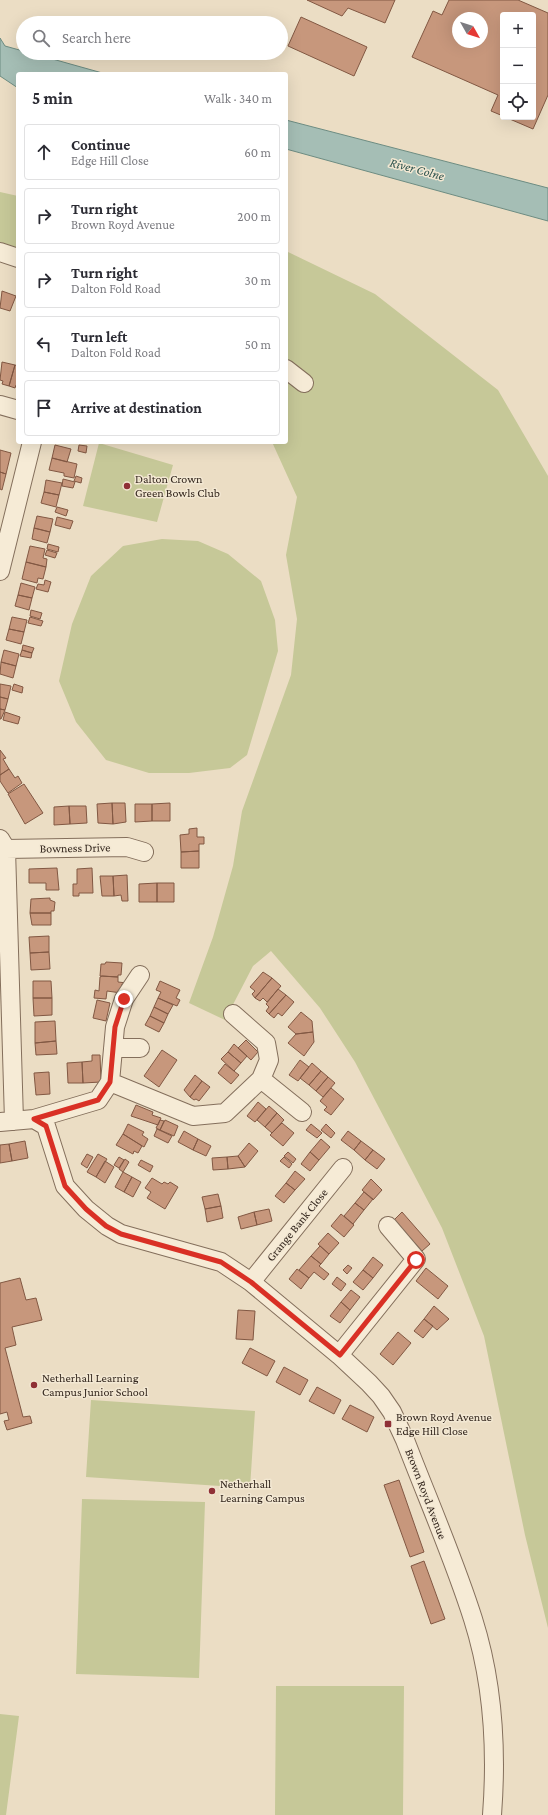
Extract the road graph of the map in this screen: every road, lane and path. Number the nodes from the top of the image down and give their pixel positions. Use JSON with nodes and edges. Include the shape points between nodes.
{"nodes":[{"id":1,"x":0,"y":252,"type":"edge"},
{"id":2,"x":16,"y":257,"type":"edge"},
{"id":3,"x":0,"y":405,"type":"edge"},
{"id":4,"x":16,"y":409,"type":"edge"},
{"id":5,"x":32,"y":444,"type":"edge"},
{"id":6,"x":0,"y":571,"type":"edge"},
{"id":7,"x":3,"y":844,"type":"edge"},
{"id":8,"x":144,"y":852,"type":"dead end"},
{"id":9,"x":140,"y":975,"type":"dead end"},
{"id":10,"x":4,"y":982,"type":"edge"},
{"id":11,"x":234,"y":1014,"type":"dead end"},
{"id":12,"x":113,"y":1048,"type":"junction"},
{"id":13,"x":140,"y":1048,"type":"dead end"},
{"id":14,"x":261,"y":1079,"type":"junction"},
{"id":15,"x":110,"y":1082,"type":"junction"},
{"id":16,"x":302,"y":1112,"type":"dead end"},
{"id":17,"x":34,"y":1119,"type":"junction"},
{"id":18,"x":7,"y":1122,"type":"edge"},
{"id":19,"x":343,"y":1168,"type":"dead end"},
{"id":20,"x":388,"y":1226,"type":"dead end"},
{"id":21,"x":251,"y":1282,"type":"junction"},
{"id":22,"x":340,"y":1355,"type":"junction"},
{"id":23,"x":492,"y":1815,"type":"edge"}],
"edges":[{"from":1,"to":2,"type":"street"},
{"from":3,"to":4,"type":"street"},
{"from":5,"to":6,"type":"street"},
{"from":7,"to":8,"type":"street","name":"Bowness Drive","via":[[127,847]]},
{"from":7,"to":10,"type":"street"},
{"from":9,"to":12,"type":"street","via":[[124,999],[115,1027]]},
{"from":10,"to":18,"type":"street"},
{"from":11,"to":14,"type":"street","via":[[266,1043],[269,1060]]},
{"from":12,"to":13,"type":"street"},
{"from":12,"to":15,"type":"street"},
{"from":14,"to":15,"type":"street","via":[[225,1113],[193,1116]]},
{"from":14,"to":16,"type":"street"},
{"from":15,"to":17,"type":"street","via":[[98,1100]]},
{"from":17,"to":18,"type":"street"},
{"from":17,"to":21,"type":"street","name":"Brown Royd Avenue","via":[[46,1126],[65,1186],[106,1226],[121,1234],[221,1262]]},
{"from":19,"to":21,"type":"street","name":"Grange Bank Close"},
{"from":20,"to":22,"type":"street","via":[[416,1260]]},
{"from":21,"to":22,"type":"street","name":"Brown Royd Avenue"},
{"from":22,"to":23,"type":"street","name":"Brown Royd Avenue","via":[[377,1392],[392,1412],[473,1620],[484,1664],[493,1723]]}]}
